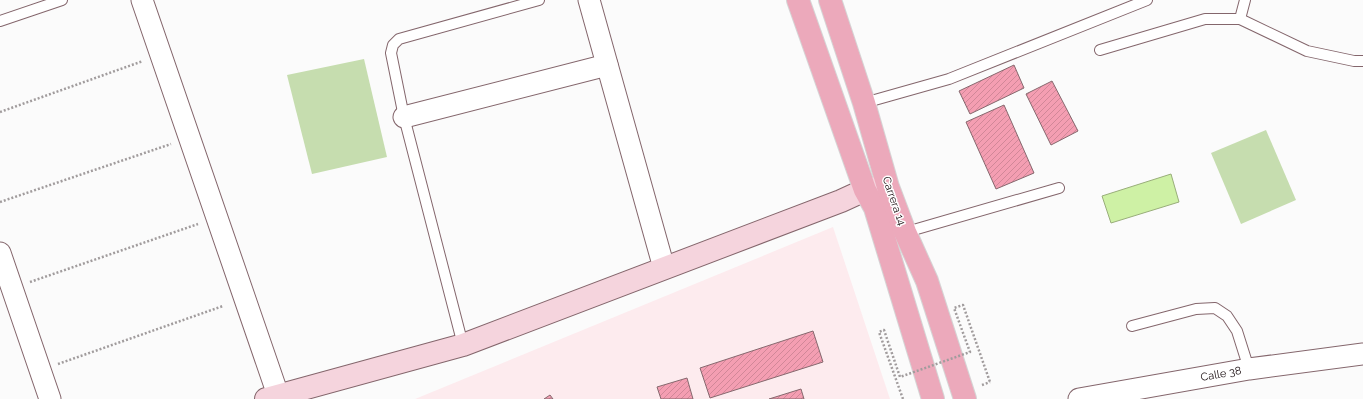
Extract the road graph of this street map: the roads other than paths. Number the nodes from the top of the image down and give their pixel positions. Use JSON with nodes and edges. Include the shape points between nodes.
{"nodes":[{"id":1,"x":62,"y":0,"type":"edge"},
{"id":2,"x":142,"y":0,"type":"edge"},
{"id":3,"x":539,"y":0,"type":"edge"},
{"id":4,"x":589,"y":0,"type":"edge"},
{"id":5,"x":798,"y":0,"type":"edge"},
{"id":6,"x":830,"y":0,"type":"edge"},
{"id":7,"x":1146,"y":0,"type":"edge"},
{"id":8,"x":1245,"y":0,"type":"edge"},
{"id":9,"x":1240,"y":19,"type":"junction"},
{"id":10,"x":0,"y":21,"type":"edge"},
{"id":11,"x":1100,"y":50,"type":"dead end"},
{"id":12,"x":1363,"y":61,"type":"edge"},
{"id":13,"x":607,"y":65,"type":"junction"},
{"id":14,"x":864,"y":103,"type":"junction"},
{"id":15,"x":404,"y":117,"type":"junction"},
{"id":16,"x":888,"y":187,"type":"junction"},
{"id":17,"x":1059,"y":188,"type":"dead end"},
{"id":18,"x":864,"y":190,"type":"junction"},
{"id":19,"x":906,"y":232,"type":"junction"},
{"id":20,"x":884,"y":239,"type":"junction"},
{"id":21,"x":0,"y":253,"type":"edge"},
{"id":22,"x":664,"y":268,"type":"junction"},
{"id":23,"x":1132,"y":326,"type":"dead end"},
{"id":24,"x":463,"y":345,"type":"junction"},
{"id":25,"x":1363,"y":354,"type":"edge"},
{"id":26,"x":1249,"y":369,"type":"junction"},
{"id":27,"x":272,"y":397,"type":"edge"},
{"id":28,"x":50,"y":399,"type":"edge"},
{"id":29,"x":933,"y":399,"type":"edge"},
{"id":30,"x":966,"y":399,"type":"edge"},
{"id":31,"x":1079,"y":399,"type":"edge"}],
"edges":[{"from":1,"to":10,"type":"lane"},
{"from":2,"to":27,"type":"street"},
{"from":3,"to":15,"type":"lane","via":[[396,42],[390,53]]},
{"from":4,"to":13,"type":"street"},
{"from":5,"to":18,"type":"main road","name":"Carrera 14"},
{"from":6,"to":14,"type":"main road","name":"Carrera 14"},
{"from":7,"to":14,"type":"lane","via":[[950,79]]},
{"from":8,"to":9,"type":"lane"},
{"from":9,"to":11,"type":"lane","via":[[1205,19]]},
{"from":9,"to":12,"type":"lane","via":[[1307,51]]},
{"from":13,"to":15,"type":"street"},
{"from":13,"to":22,"type":"street"},
{"from":14,"to":16,"type":"main road","name":"Carrera 14"},
{"from":15,"to":24,"type":"lane"},
{"from":16,"to":18,"type":"street"},
{"from":16,"to":19,"type":"main road","name":"Carrera 14"},
{"from":17,"to":19,"type":"lane"},
{"from":18,"to":20,"type":"main road","name":"Carrera 14","via":[[875,208]]},
{"from":18,"to":22,"type":"street"},
{"from":19,"to":20,"type":"lane"},
{"from":19,"to":30,"type":"main road","name":"Carrera 14","via":[[927,281]]},
{"from":20,"to":29,"type":"main road","name":"Carrera 14"},
{"from":21,"to":28,"type":"street"},
{"from":22,"to":24,"type":"street"},
{"from":23,"to":26,"type":"lane","via":[[1196,309],[1215,308],[1227,316],[1237,331]]},
{"from":24,"to":27,"type":"street"},
{"from":25,"to":26,"type":"street","name":"Calle 38"},
{"from":26,"to":31,"type":"street","name":"Calle 38"}]}
